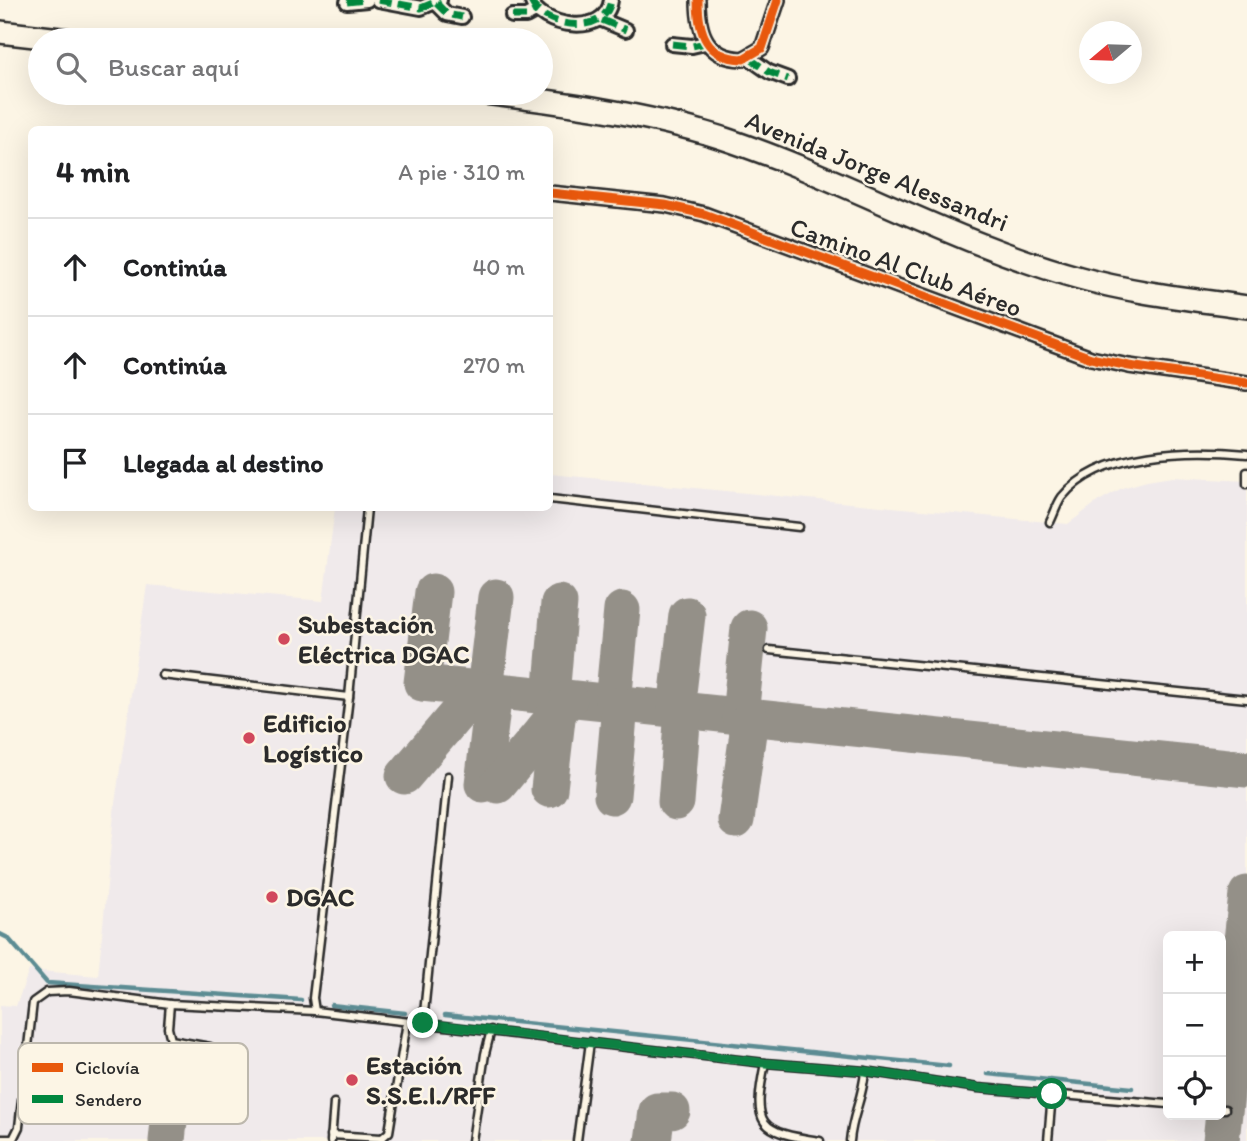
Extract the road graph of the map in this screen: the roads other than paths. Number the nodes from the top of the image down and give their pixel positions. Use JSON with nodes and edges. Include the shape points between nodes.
{"nodes":[{"id":1,"x":367,"y":0,"type":"edge"},
{"id":2,"x":378,"y":0,"type":"edge"},
{"id":3,"x":611,"y":0,"type":"edge"},
{"id":4,"x":698,"y":0,"type":"edge"},
{"id":5,"x":778,"y":0,"type":"edge"},
{"id":6,"x":347,"y":2,"type":"dead end"},
{"id":7,"x":438,"y":2,"type":"edge"},
{"id":8,"x":533,"y":5,"type":"edge"},
{"id":9,"x":512,"y":16,"type":"dead end"},
{"id":10,"x":462,"y":17,"type":"dead end"},
{"id":11,"x":602,"y":20,"type":"junction"},
{"id":12,"x":626,"y":30,"type":"dead end"},
{"id":13,"x":0,"y":32,"type":"edge"},
{"id":14,"x":28,"y":35,"type":"edge"},
{"id":15,"x":705,"y":43,"type":"junction"},
{"id":16,"x":673,"y":44,"type":"dead end"},
{"id":17,"x":749,"y":58,"type":"junction"},
{"id":18,"x":788,"y":79,"type":"dead end"},
{"id":19,"x":553,"y":102,"type":"edge"},
{"id":20,"x":553,"y":193,"type":"edge"},
{"id":21,"x":1247,"y":307,"type":"edge"},
{"id":22,"x":1247,"y":383,"type":"edge"},
{"id":23,"x":1247,"y":454,"type":"edge"},
{"id":24,"x":1247,"y":472,"type":"edge"},
{"id":25,"x":1247,"y":484,"type":"edge"},
{"id":26,"x":553,"y":499,"type":"edge"},
{"id":27,"x":367,"y":511,"type":"edge"},
{"id":28,"x":1050,"y":522,"type":"dead end"},
{"id":29,"x":799,"y":527,"type":"dead end"},
{"id":30,"x":769,"y":650,"type":"dead end"},
{"id":31,"x":162,"y":675,"type":"dead end"},
{"id":32,"x":349,"y":697,"type":"junction"},
{"id":33,"x":1247,"y":699,"type":"edge"},
{"id":34,"x":448,"y":776,"type":"dead end"},
{"id":35,"x":170,"y":1004,"type":"junction"},
{"id":36,"x":315,"y":1011,"type":"junction"},
{"id":37,"x":407,"y":1022,"type":"junction"},
{"id":38,"x":423,"y":1023,"type":"junction"},
{"id":39,"x":491,"y":1030,"type":"junction"},
{"id":40,"x":590,"y":1042,"type":"junction"},
{"id":41,"x":28,"y":1043,"type":"edge"},
{"id":42,"x":190,"y":1043,"type":"edge"},
{"id":43,"x":765,"y":1063,"type":"junction"},
{"id":44,"x":865,"y":1071,"type":"junction"},
{"id":45,"x":1052,"y":1094,"type":"junction"},
{"id":46,"x":334,"y":1103,"type":"dead end"},
{"id":47,"x":1163,"y":1104,"type":"edge"},
{"id":48,"x":19,"y":1124,"type":"edge"},
{"id":49,"x":331,"y":1138,"type":"edge"},
{"id":50,"x":0,"y":1139,"type":"edge"},
{"id":51,"x":472,"y":1141,"type":"edge"},
{"id":52,"x":576,"y":1141,"type":"edge"},
{"id":53,"x":820,"y":1141,"type":"edge"},
{"id":54,"x":850,"y":1141,"type":"edge"},
{"id":55,"x":1048,"y":1141,"type":"edge"}],
"edges":[{"from":1,"to":6,"type":"street"},
{"from":2,"to":7,"type":"street","via":[[421,8]]},
{"from":3,"to":11,"type":"street"},
{"from":4,"to":15,"type":"street"},
{"from":5,"to":17,"type":"street","via":[[764,43]]},
{"from":7,"to":10,"type":"street","via":[[447,14]]},
{"from":8,"to":9,"type":"street","via":[[526,16]]},
{"from":8,"to":11,"type":"street","via":[[552,20],[585,24]]},
{"from":11,"to":12,"type":"street"},
{"from":13,"to":14,"type":"highway"},
{"from":15,"to":16,"type":"street"},
{"from":15,"to":17,"type":"street","via":[[726,56]]},
{"from":17,"to":18,"type":"street"},
{"from":19,"to":21,"type":"highway","name":"Avenida Jorge Alessandri","via":[[686,127],[789,162],[1054,270],[1108,285]]},
{"from":20,"to":22,"type":"street","name":"Camino Al Club Aéreo","via":[[694,211],[1091,358]]},
{"from":23,"to":28,"type":"lane","via":[[1180,453],[1122,462],[1086,478],[1062,498]]},
{"from":24,"to":25,"type":"lane"},
{"from":26,"to":29,"type":"lane"},
{"from":27,"to":32,"type":"lane"},
{"from":30,"to":33,"type":"lane"},
{"from":31,"to":32,"type":"lane"},
{"from":32,"to":36,"type":"lane"},
{"from":34,"to":38,"type":"lane"},
{"from":35,"to":36,"type":"lane"},
{"from":35,"to":41,"type":"lane","via":[[47,992],[33,1002]]},
{"from":35,"to":42,"type":"lane","via":[[172,1040]]},
{"from":36,"to":37,"type":"lane"},
{"from":37,"to":38,"type":"lane"},
{"from":37,"to":49,"type":"lane","via":[[389,1132],[382,1138]]},
{"from":38,"to":39,"type":"lane"},
{"from":39,"to":40,"type":"lane"},
{"from":39,"to":51,"type":"lane"},
{"from":40,"to":43,"type":"lane"},
{"from":40,"to":52,"type":"lane"},
{"from":43,"to":44,"type":"lane"},
{"from":43,"to":53,"type":"lane","via":[[759,1112],[766,1127],[783,1136]]},
{"from":44,"to":45,"type":"lane"},
{"from":44,"to":54,"type":"lane"},
{"from":45,"to":47,"type":"lane"},
{"from":45,"to":55,"type":"lane"},
{"from":46,"to":49,"type":"lane"},
{"from":48,"to":50,"type":"lane","via":[[13,1139]]}]}
